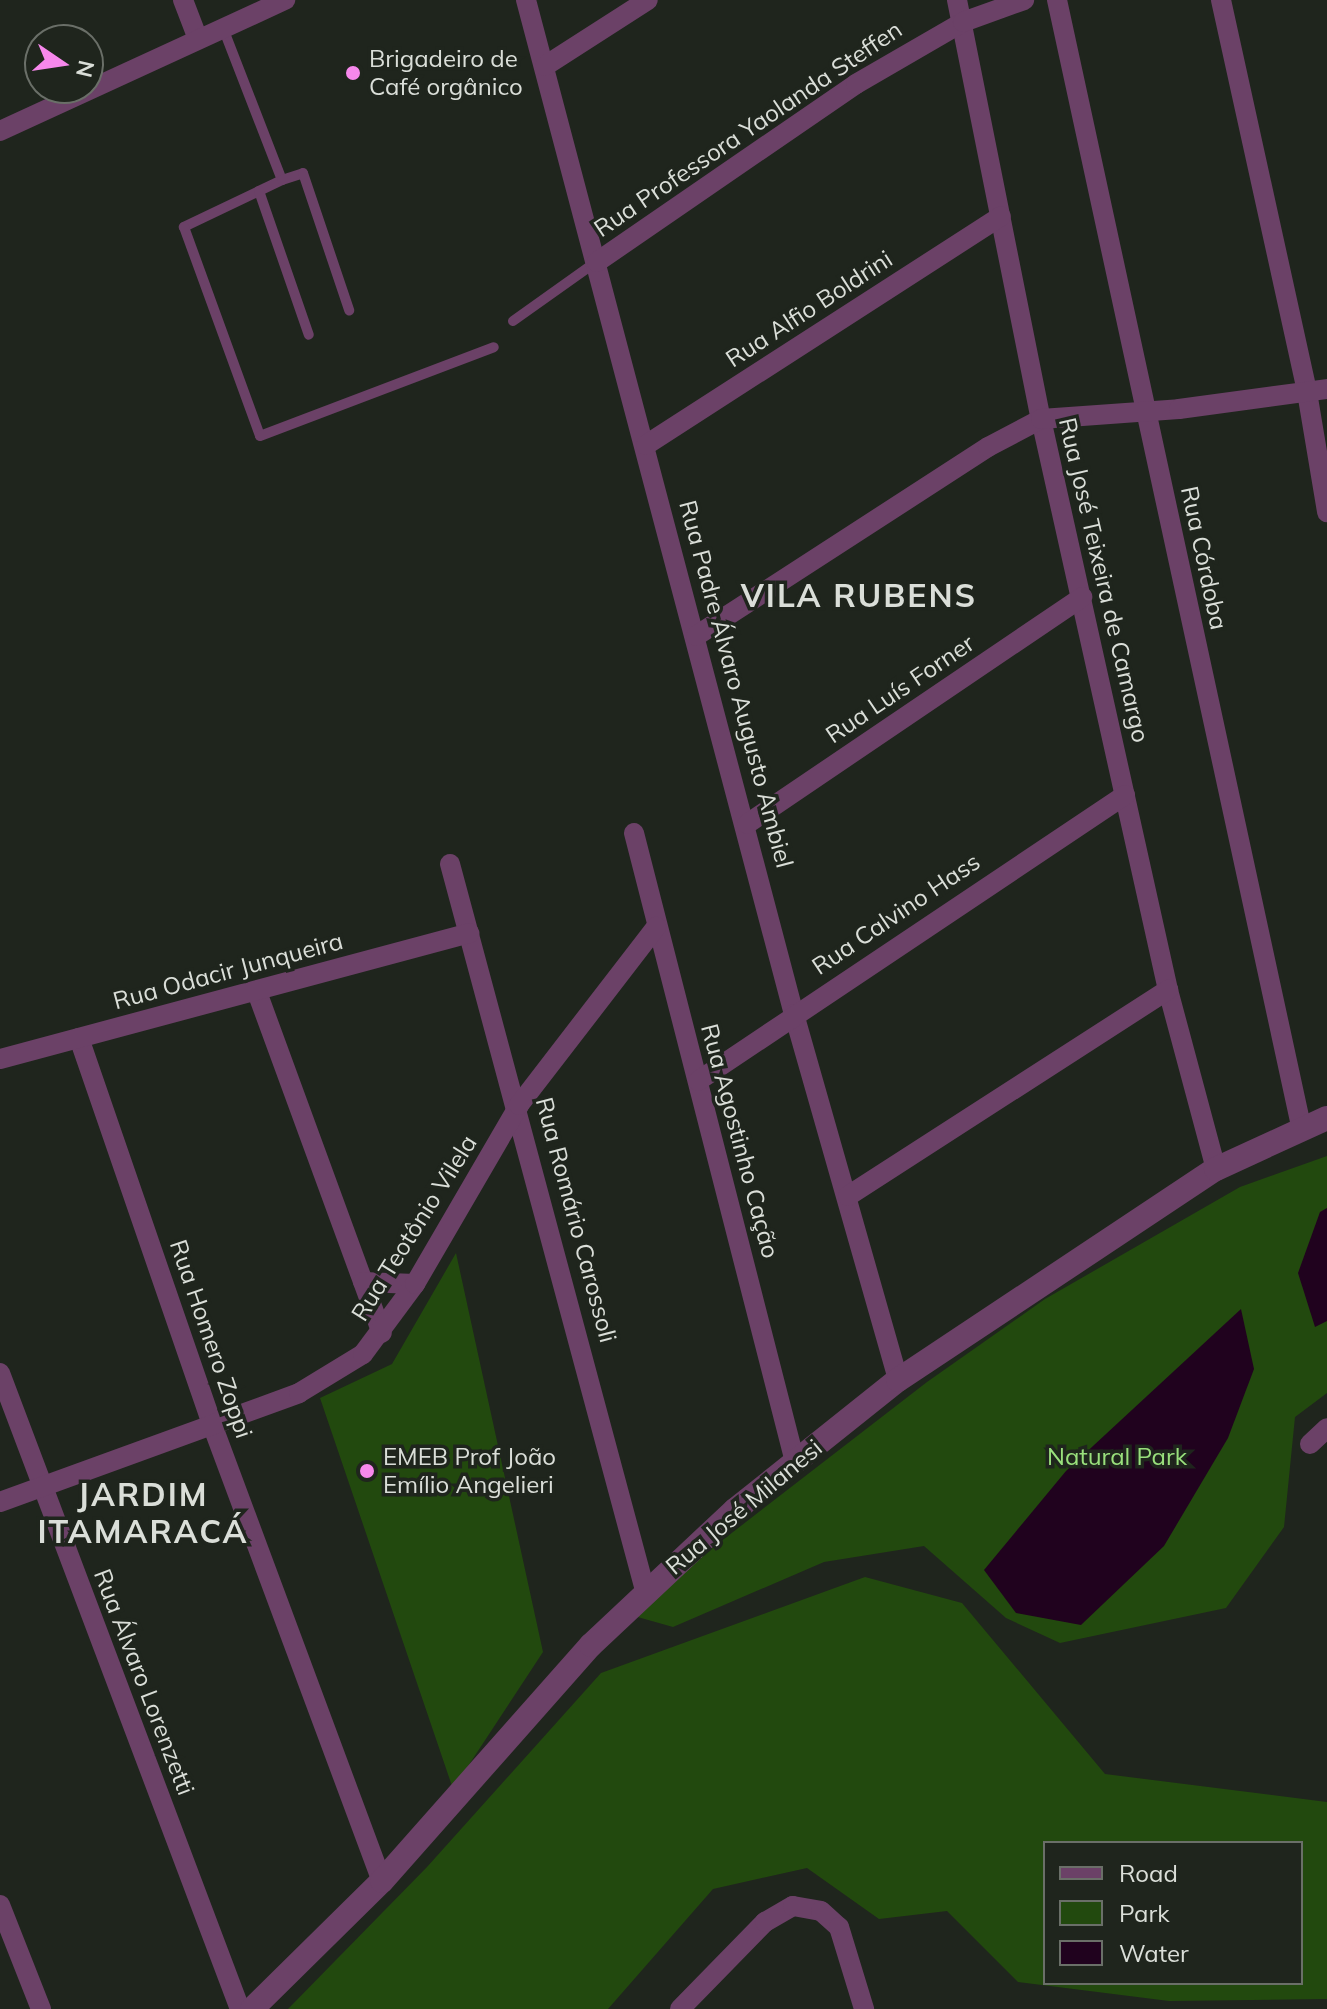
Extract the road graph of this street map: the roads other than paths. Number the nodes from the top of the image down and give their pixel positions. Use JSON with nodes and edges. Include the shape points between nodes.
{"nodes":[{"id":1,"x":183,"y":0,"type":"edge"},
{"id":2,"x":285,"y":0,"type":"edge"},
{"id":3,"x":526,"y":0,"type":"edge"},
{"id":4,"x":648,"y":0,"type":"edge"},
{"id":5,"x":957,"y":0,"type":"edge"},
{"id":6,"x":1024,"y":0,"type":"edge"},
{"id":7,"x":1057,"y":0,"type":"edge"},
{"id":8,"x":1221,"y":0,"type":"edge"},
{"id":9,"x":963,"y":22,"type":"junction"},
{"id":10,"x":223,"y":28,"type":"junction"},
{"id":11,"x":198,"y":39,"type":"junction"},
{"id":12,"x":545,"y":66,"type":"junction"},
{"id":13,"x":0,"y":131,"type":"edge"},
{"id":14,"x":282,"y":180,"type":"junction"},
{"id":15,"x":259,"y":191,"type":"junction"},
{"id":16,"x":1001,"y":216,"type":"junction"},
{"id":17,"x":597,"y":262,"type":"junction"},
{"id":18,"x":349,"y":310,"type":"dead end"},
{"id":19,"x":513,"y":321,"type":"dead end"},
{"id":20,"x":309,"y":335,"type":"dead end"},
{"id":21,"x":494,"y":347,"type":"dead end"},
{"id":22,"x":1317,"y":390,"type":"edge"},
{"id":23,"x":1145,"y":411,"type":"junction"},
{"id":24,"x":1041,"y":419,"type":"junction"},
{"id":25,"x":646,"y":445,"type":"junction"},
{"id":26,"x":1327,"y":512,"type":"edge"},
{"id":27,"x":1082,"y":597,"type":"junction"},
{"id":28,"x":696,"y":636,"type":"junction"},
{"id":29,"x":1125,"y":795,"type":"junction"},
{"id":30,"x":747,"y":824,"type":"junction"},
{"id":31,"x":634,"y":833,"type":"dead end"},
{"id":32,"x":450,"y":864,"type":"dead end"},
{"id":33,"x":656,"y":927,"type":"junction"},
{"id":34,"x":469,"y":933,"type":"junction"},
{"id":35,"x":1168,"y":990,"type":"junction"},
{"id":36,"x":257,"y":992,"type":"junction"},
{"id":37,"x":794,"y":1014,"type":"junction"},
{"id":38,"x":79,"y":1038,"type":"junction"},
{"id":39,"x":0,"y":1059,"type":"edge"},
{"id":40,"x":698,"y":1081,"type":"junction"},
{"id":41,"x":519,"y":1105,"type":"junction"},
{"id":42,"x":1327,"y":1118,"type":"edge"},
{"id":43,"x":1301,"y":1126,"type":"junction"},
{"id":44,"x":1216,"y":1169,"type":"junction"},
{"id":45,"x":848,"y":1196,"type":"junction"},
{"id":46,"x":363,"y":1282,"type":"junction"},
{"id":47,"x":415,"y":1284,"type":"junction"},
{"id":48,"x":382,"y":1333,"type":"junction"},
{"id":49,"x":0,"y":1373,"type":"edge"},
{"id":50,"x":898,"y":1380,"type":"junction"},
{"id":51,"x":213,"y":1427,"type":"junction"},
{"id":52,"x":1327,"y":1428,"type":"edge"},
{"id":53,"x":1310,"y":1444,"type":"dead end"},
{"id":54,"x":795,"y":1462,"type":"junction"},
{"id":55,"x":43,"y":1487,"type":"junction"},
{"id":56,"x":0,"y":1502,"type":"edge"},
{"id":57,"x":645,"y":1590,"type":"junction"},
{"id":58,"x":382,"y":1881,"type":"junction"},
{"id":59,"x":0,"y":1905,"type":"edge"},
{"id":60,"x":41,"y":2009,"type":"edge"},
{"id":61,"x":240,"y":2009,"type":"edge"},
{"id":62,"x":252,"y":2009,"type":"edge"},
{"id":63,"x":680,"y":2009,"type":"edge"},
{"id":64,"x":864,"y":2009,"type":"edge"}],
"edges":[{"from":1,"to":11,"type":"street"},
{"from":2,"to":10,"type":"street"},
{"from":3,"to":12,"type":"street","name":"Rua Padre Álvaro Augusto Ambiel"},
{"from":4,"to":12,"type":"street"},
{"from":5,"to":9,"type":"street","name":"Rua José Teixeira de Camargo"},
{"from":6,"to":9,"type":"street","name":"Rua Professora Yaolanda Steffen"},
{"from":7,"to":23,"type":"street","name":"Rua Córdoba"},
{"from":8,"to":22,"type":"street"},
{"from":9,"to":16,"type":"street","name":"Rua José Teixeira de Camargo"},
{"from":9,"to":17,"type":"street","name":"Rua Professora Yaolanda Steffen","via":[[856,84]]},
{"from":10,"to":11,"type":"street"},
{"from":10,"to":14,"type":"lane"},
{"from":11,"to":13,"type":"street"},
{"from":12,"to":17,"type":"street","name":"Rua Padre Álvaro Augusto Ambiel"},
{"from":14,"to":15,"type":"lane"},
{"from":14,"to":18,"type":"lane","via":[[303,173]]},
{"from":15,"to":20,"type":"lane"},
{"from":15,"to":21,"type":"lane","via":[[184,227],[260,436]]},
{"from":16,"to":24,"type":"street","name":"Rua José Teixeira de Camargo"},
{"from":16,"to":25,"type":"street","name":"Rua Alfio Boldrini"},
{"from":17,"to":19,"type":"lane","name":"Rua Professora Yaolanda Steffen"},
{"from":17,"to":25,"type":"street","name":"Rua Padre Álvaro Augusto Ambiel"},
{"from":22,"to":23,"type":"street"},
{"from":22,"to":26,"type":"street"},
{"from":23,"to":24,"type":"street"},
{"from":23,"to":43,"type":"street","name":"Rua Córdoba"},
{"from":24,"to":27,"type":"street","name":"Rua José Teixeira de Camargo"},
{"from":24,"to":28,"type":"street","via":[[988,447]]},
{"from":25,"to":28,"type":"street","name":"Rua Padre Álvaro Augusto Ambiel"},
{"from":27,"to":29,"type":"street","name":"Rua José Teixeira de Camargo"},
{"from":27,"to":30,"type":"street","name":"Rua Luís Forner"},
{"from":28,"to":30,"type":"street","name":"Rua Padre Álvaro Augusto Ambiel"},
{"from":29,"to":35,"type":"street","name":"Rua José Teixeira de Camargo"},
{"from":29,"to":37,"type":"street","name":"Rua Calvino Hass"},
{"from":30,"to":37,"type":"street","name":"Rua Padre Álvaro Augusto Ambiel"},
{"from":31,"to":33,"type":"street","name":"Rua Agostinho Cação"},
{"from":32,"to":34,"type":"street","name":"Rua Romário Carossoli"},
{"from":33,"to":40,"type":"street","name":"Rua Agostinho Cação"},
{"from":33,"to":41,"type":"street","name":"Rua Teotônio Vilela"},
{"from":34,"to":36,"type":"street","name":"Rua Odacir Junqueira"},
{"from":34,"to":41,"type":"street","name":"Rua Romário Carossoli"},
{"from":35,"to":44,"type":"street","name":"Rua José Teixeira de Camargo"},
{"from":35,"to":45,"type":"street"},
{"from":36,"to":38,"type":"street","name":"Rua Odacir Junqueira"},
{"from":36,"to":46,"type":"street"},
{"from":37,"to":40,"type":"street","name":"Rua Calvino Hass"},
{"from":37,"to":45,"type":"street","name":"Rua Padre Álvaro Augusto Ambiel"},
{"from":38,"to":39,"type":"street","name":"Rua Odacir Junqueira"},
{"from":38,"to":51,"type":"street","name":"Rua Homero Zoppi"},
{"from":40,"to":54,"type":"street","name":"Rua Agostinho Cação"},
{"from":41,"to":47,"type":"street","name":"Rua Teotônio Vilela"},
{"from":41,"to":57,"type":"street","name":"Rua Romário Carossoli"},
{"from":42,"to":43,"type":"street","name":"Rua José Milanesi"},
{"from":43,"to":44,"type":"street","name":"Rua José Milanesi"},
{"from":44,"to":50,"type":"street","name":"Rua José Milanesi"},
{"from":45,"to":50,"type":"street","name":"Rua Padre Álvaro Augusto Ambiel"},
{"from":46,"to":47,"type":"street"},
{"from":46,"to":48,"type":"street"},
{"from":47,"to":48,"type":"street","name":"Rua Teotônio Vilela"},
{"from":48,"to":51,"type":"street","name":"Rua Teotônio Vilela","via":[[343,1370]]},
{"from":49,"to":55,"type":"street","name":"Rua Álvaro Lorenzetti"},
{"from":50,"to":54,"type":"street","name":"Rua José Milanesi"},
{"from":51,"to":55,"type":"street","name":"Rua Teotônio Vilela"},
{"from":51,"to":58,"type":"street","name":"Rua Homero Zoppi"},
{"from":52,"to":53,"type":"street"},
{"from":54,"to":57,"type":"street","name":"Rua José Milanesi"},
{"from":55,"to":56,"type":"street","name":"Rua Teotônio Vilela"},
{"from":55,"to":61,"type":"street","name":"Rua Álvaro Lorenzetti"},
{"from":57,"to":58,"type":"street","name":"Rua José Milanesi"},
{"from":58,"to":62,"type":"street","name":"Rua José Milanesi"},
{"from":59,"to":60,"type":"street"},
{"from":63,"to":64,"type":"street","via":[[765,1922],[793,1906],[821,1911],[839,1927]]}]}
